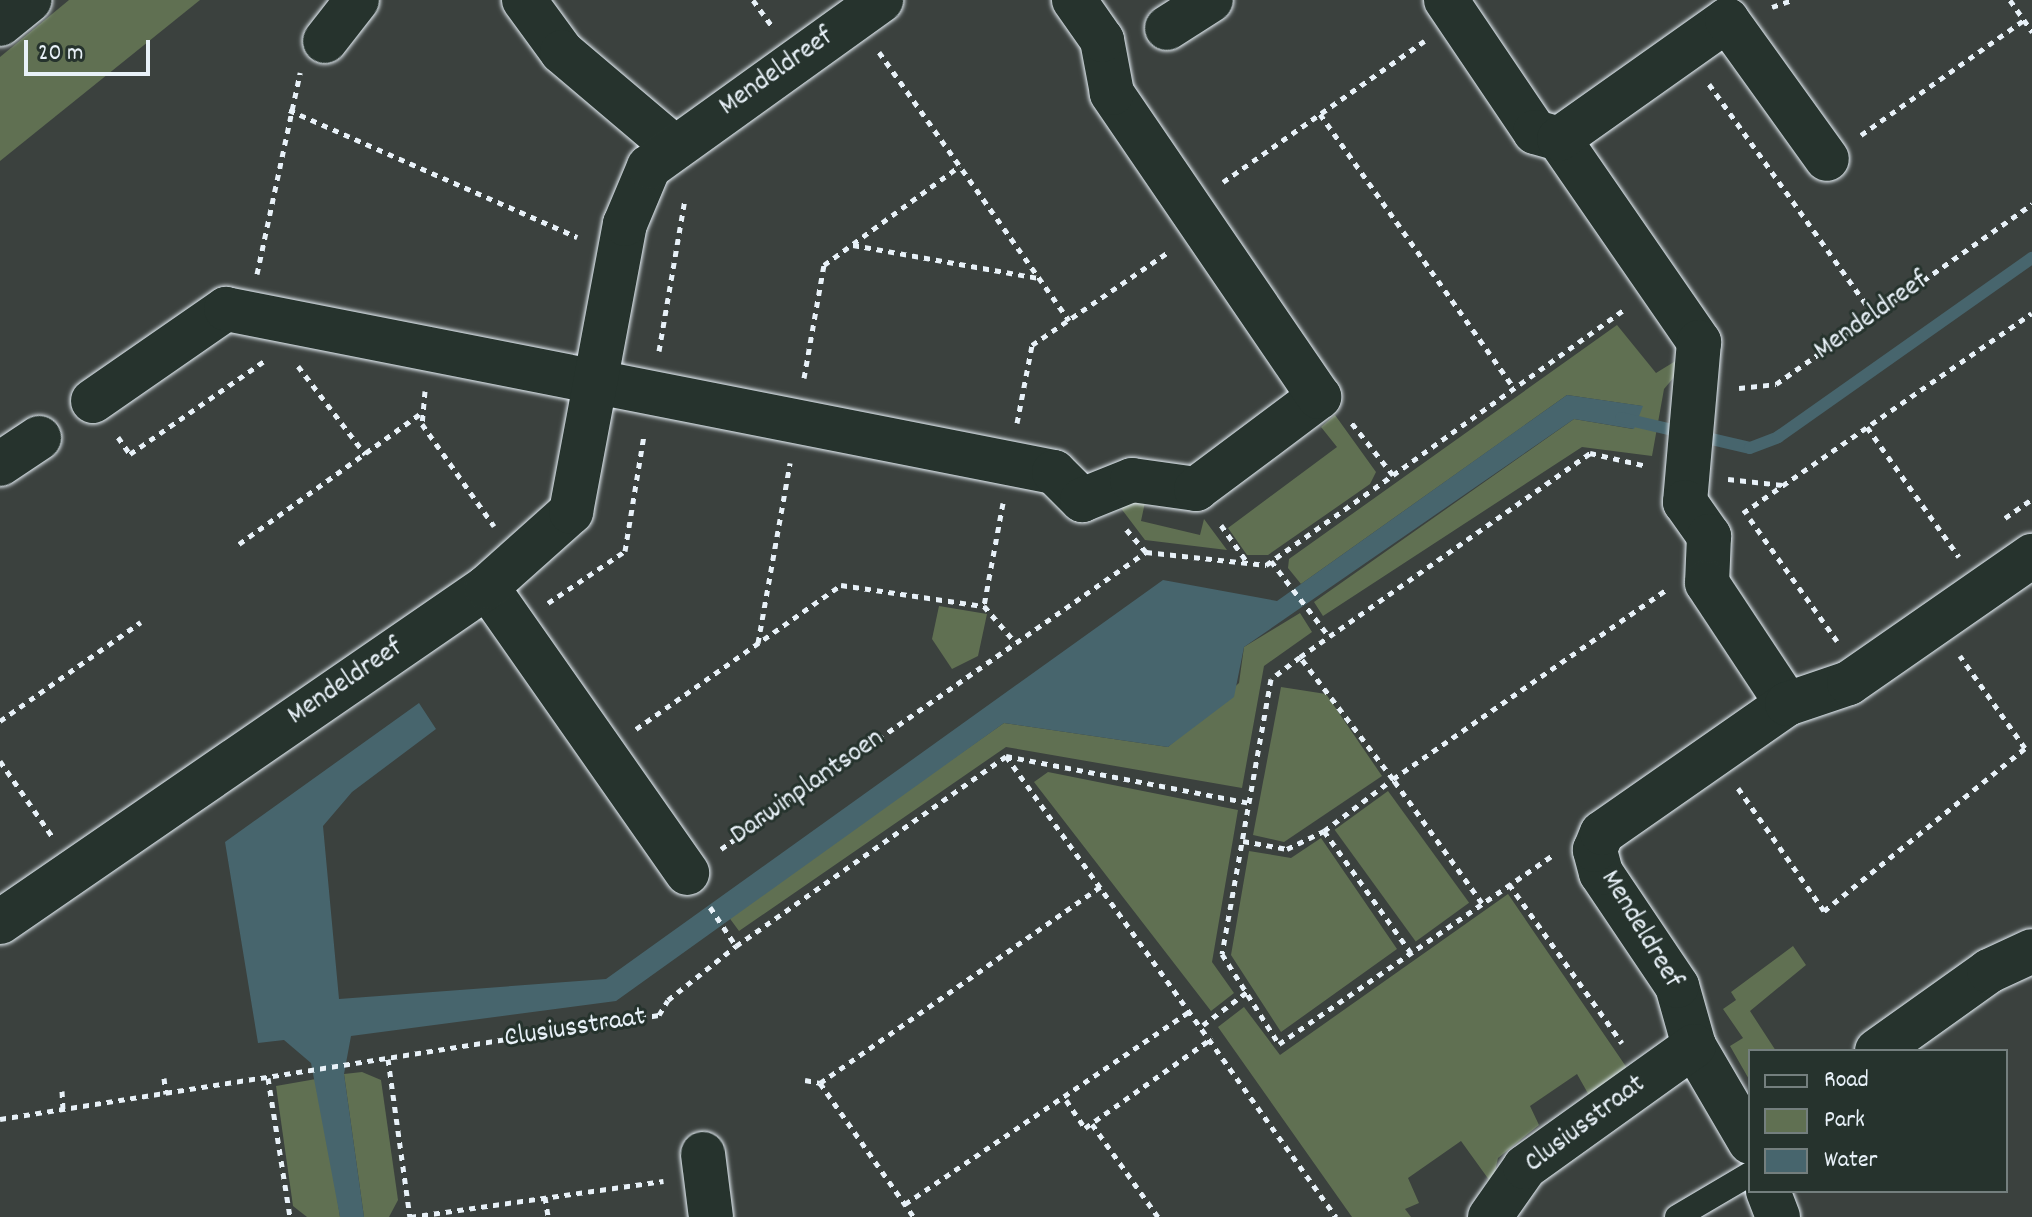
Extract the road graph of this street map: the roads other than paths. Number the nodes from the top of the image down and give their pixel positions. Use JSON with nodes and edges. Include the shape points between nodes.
{"nodes":[{"id":1,"x":30,"y":0,"type":"edge"},
{"id":2,"x":357,"y":0,"type":"edge"},
{"id":3,"x":524,"y":0,"type":"edge"},
{"id":4,"x":1074,"y":0,"type":"edge"},
{"id":5,"x":1211,"y":0,"type":"edge"},
{"id":6,"x":868,"y":9,"type":"edge"},
{"id":7,"x":1452,"y":9,"type":"edge"},
{"id":8,"x":0,"y":24,"type":"edge"},
{"id":9,"x":1167,"y":28,"type":"dead end"},
{"id":10,"x":325,"y":41,"type":"road end"},
{"id":11,"x":1559,"y":139,"type":"junction"},
{"id":12,"x":674,"y":147,"type":"junction"},
{"id":13,"x":1827,"y":159,"type":"road end"},
{"id":14,"x":596,"y":377,"type":"junction"},
{"id":15,"x":93,"y":401,"type":"road end"},
{"id":16,"x":39,"y":438,"type":"dead end"},
{"id":17,"x":0,"y":464,"type":"edge"},
{"id":18,"x":2032,"y":556,"type":"edge"},
{"id":19,"x":502,"y":574,"type":"junction"},
{"id":20,"x":1787,"y":704,"type":"junction"},
{"id":21,"x":687,"y":873,"type":"road end"},
{"id":22,"x":0,"y":922,"type":"edge"},
{"id":23,"x":2032,"y":951,"type":"edge"},
{"id":24,"x":1694,"y":1046,"type":"junction"},
{"id":25,"x":1880,"y":1049,"type":"edge"},
{"id":26,"x":1748,"y":1139,"type":"edge"},
{"id":27,"x":1748,"y":1175,"type":"edge"},
{"id":28,"x":1769,"y":1193,"type":"edge"},
{"id":29,"x":1490,"y":1217,"type":"edge"},
{"id":30,"x":1677,"y":1217,"type":"edge"},
{"id":31,"x":1778,"y":1217,"type":"edge"}],
"edges":[{"from":1,"to":8,"type":"street"},
{"from":2,"to":10,"type":"street"},
{"from":3,"to":12,"type":"street","via":[[562,52]]},
{"from":4,"to":14,"type":"street","via":[[1102,40],[1112,93],[1319,397],[1196,489],[1132,480],[1082,500],[1054,472]]},
{"from":5,"to":9,"type":"street"},
{"from":6,"to":12,"type":"street","name":"Mendeldreef"},
{"from":7,"to":11,"type":"street","via":[[1535,132]]},
{"from":11,"to":13,"type":"street","via":[[1727,20]]},
{"from":11,"to":20,"type":"street","via":[[1699,342],[1698,391],[1683,474],[1685,502],[1708,549],[1707,583]]},
{"from":12,"to":14,"type":"street","name":"Mendeldreef","via":[[636,188]]},
{"from":14,"to":15,"type":"street","via":[[304,329],[226,309]]},
{"from":14,"to":19,"type":"street","name":"Mendeldreef","via":[[571,512]]},
{"from":16,"to":17,"type":"street"},
{"from":18,"to":20,"type":"street","name":"Mendeldreef","via":[[1861,674]]},
{"from":19,"to":21,"type":"street","via":[[603,753]]},
{"from":19,"to":22,"type":"street","name":"Mendeldreef"},
{"from":20,"to":24,"type":"street","name":"Mendeldreef","via":[[1602,833],[1595,850],[1601,873],[1677,986]]},
{"from":23,"to":25,"type":"street","via":[[1989,971]]},
{"from":24,"to":26,"type":"street","name":"Mendeldreef"},
{"from":24,"to":29,"type":"street","name":"Clusiusstraat","via":[[1525,1167]]},
{"from":27,"to":30,"type":"lane"},
{"from":28,"to":31,"type":"street"}]}
